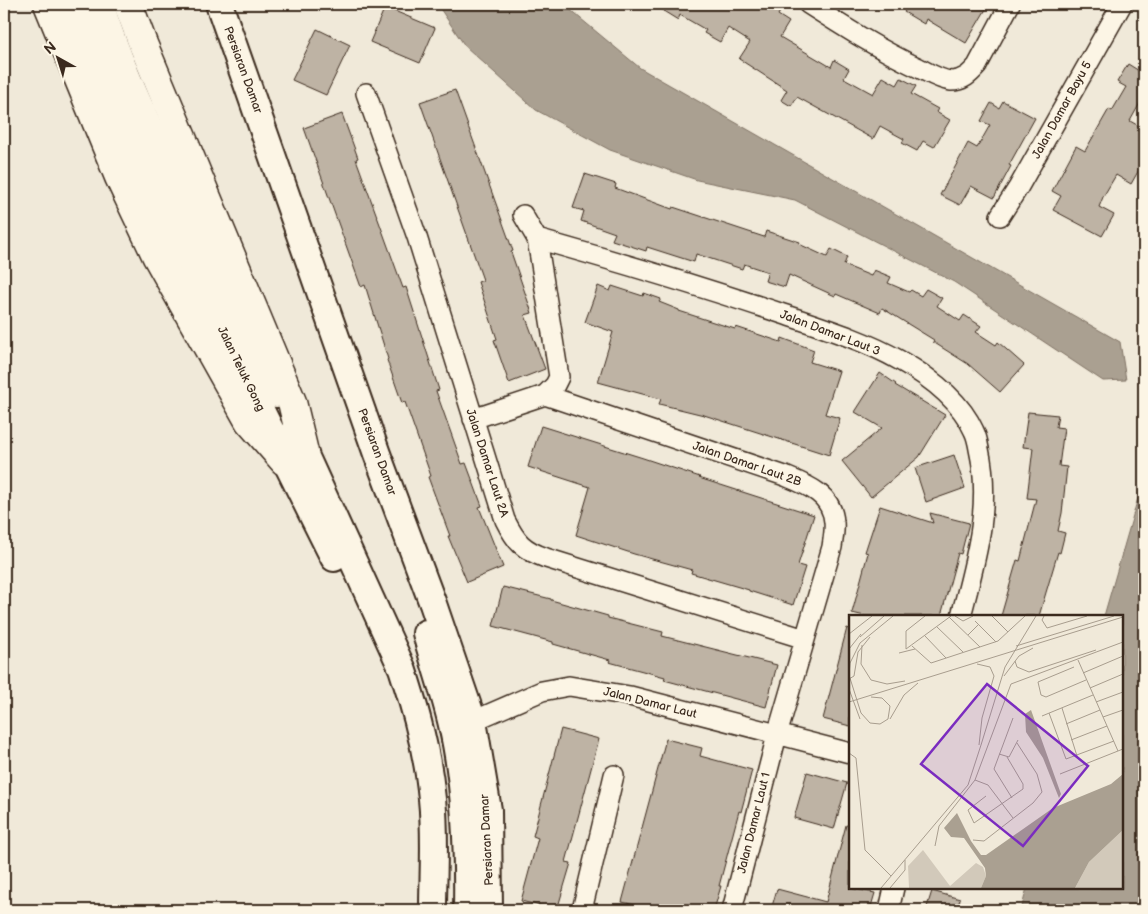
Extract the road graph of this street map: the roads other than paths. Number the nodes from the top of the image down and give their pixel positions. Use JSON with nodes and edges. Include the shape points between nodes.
{"nodes":[{"id":1,"x":48,"y":4,"type":"edge"},
{"id":2,"x":76,"y":4,"type":"edge"},
{"id":3,"x":100,"y":4,"type":"edge"},
{"id":4,"x":128,"y":4,"type":"edge"},
{"id":5,"x":202,"y":4,"type":"edge"},
{"id":6,"x":219,"y":4,"type":"edge"},
{"id":7,"x":808,"y":4,"type":"edge"},
{"id":8,"x":1010,"y":4,"type":"edge"},
{"id":9,"x":1122,"y":4,"type":"edge"},
{"id":10,"x":366,"y":93,"type":"dead end"},
{"id":11,"x":168,"y":196,"type":"junction"},
{"id":12,"x":523,"y":215,"type":"dead end"},
{"id":13,"x":1000,"y":216,"type":"dead end"},
{"id":14,"x":537,"y":239,"type":"junction"},
{"id":15,"x":545,"y":395,"type":"junction"},
{"id":16,"x":473,"y":419,"type":"junction"},
{"id":17,"x":294,"y":457,"type":"junction"},
{"id":18,"x":961,"y":615,"type":"edge"},
{"id":19,"x":804,"y":639,"type":"junction"},
{"id":20,"x":463,"y":722,"type":"junction"},
{"id":21,"x":777,"y":735,"type":"junction"},
{"id":22,"x":849,"y":753,"type":"edge"},
{"id":23,"x":614,"y":775,"type":"dead end"},
{"id":24,"x":894,"y":889,"type":"edge"},
{"id":25,"x":433,"y":910,"type":"edge"},
{"id":26,"x":467,"y":910,"type":"edge"},
{"id":27,"x":489,"y":910,"type":"edge"},
{"id":28,"x":582,"y":910,"type":"edge"},
{"id":29,"x":732,"y":910,"type":"edge"},
{"id":30,"x":889,"y":910,"type":"edge"}],
"edges":[{"from":1,"to":17,"type":"main road","via":[[119,177],[157,257],[248,421]]},
{"from":2,"to":11,"type":"street","name":"Jalan Teluk Gong","via":[[118,115]]},
{"from":3,"to":11,"type":"street","name":"Jalan Teluk Gong","via":[[139,106]]},
{"from":4,"to":17,"type":"main road","via":[[292,402]]},
{"from":5,"to":20,"type":"street","name":"Persiaran Damar","via":[[419,612]]},
{"from":6,"to":20,"type":"street","name":"Persiaran Damar","via":[[433,604]]},
{"from":7,"to":8,"type":"street","via":[[902,60],[943,80],[954,81],[971,74],[977,66]]},
{"from":9,"to":13,"type":"street","name":"Jalan Damar Bayu 5"},
{"from":10,"to":16,"type":"street","name":"Jalan Damar Laut 2A","via":[[417,237]]},
{"from":11,"to":17,"type":"street","name":"Jalan Teluk Gong"},
{"from":12,"to":14,"type":"street"},
{"from":14,"to":15,"type":"street","via":[[558,376],[555,385]]},
{"from":14,"to":18,"type":"street","name":"Jalan Damar Laut 3","via":[[844,335],[898,359],[954,400],[975,433],[983,465],[984,488],[983,520]]},
{"from":15,"to":16,"type":"street"},
{"from":15,"to":19,"type":"street","name":"Jalan Damar Laut 2B","via":[[785,476],[820,492],[830,506],[834,522],[832,546]]},
{"from":16,"to":19,"type":"street","name":"Jalan Damar Laut 2A","via":[[505,520],[521,546],[530,552]]},
{"from":17,"to":25,"type":"street","name":"Jalan Teluk Gong","via":[[402,668],[428,766],[434,835]]},
{"from":19,"to":21,"type":"street","name":"Jalan Damar Laut 2B"},
{"from":20,"to":21,"type":"street","name":"Jalan Damar Laut","via":[[542,691],[569,686],[630,696]]},
{"from":20,"to":26,"type":"street","name":"Persiaran Damar"},
{"from":20,"to":27,"type":"street","name":"Persiaran Damar","via":[[488,810]]},
{"from":21,"to":22,"type":"street","name":"Jalan Damar Laut"},
{"from":21,"to":29,"type":"street","name":"Jalan Damar Laut 1"},
{"from":23,"to":28,"type":"street"},
{"from":24,"to":30,"type":"street"}]}
